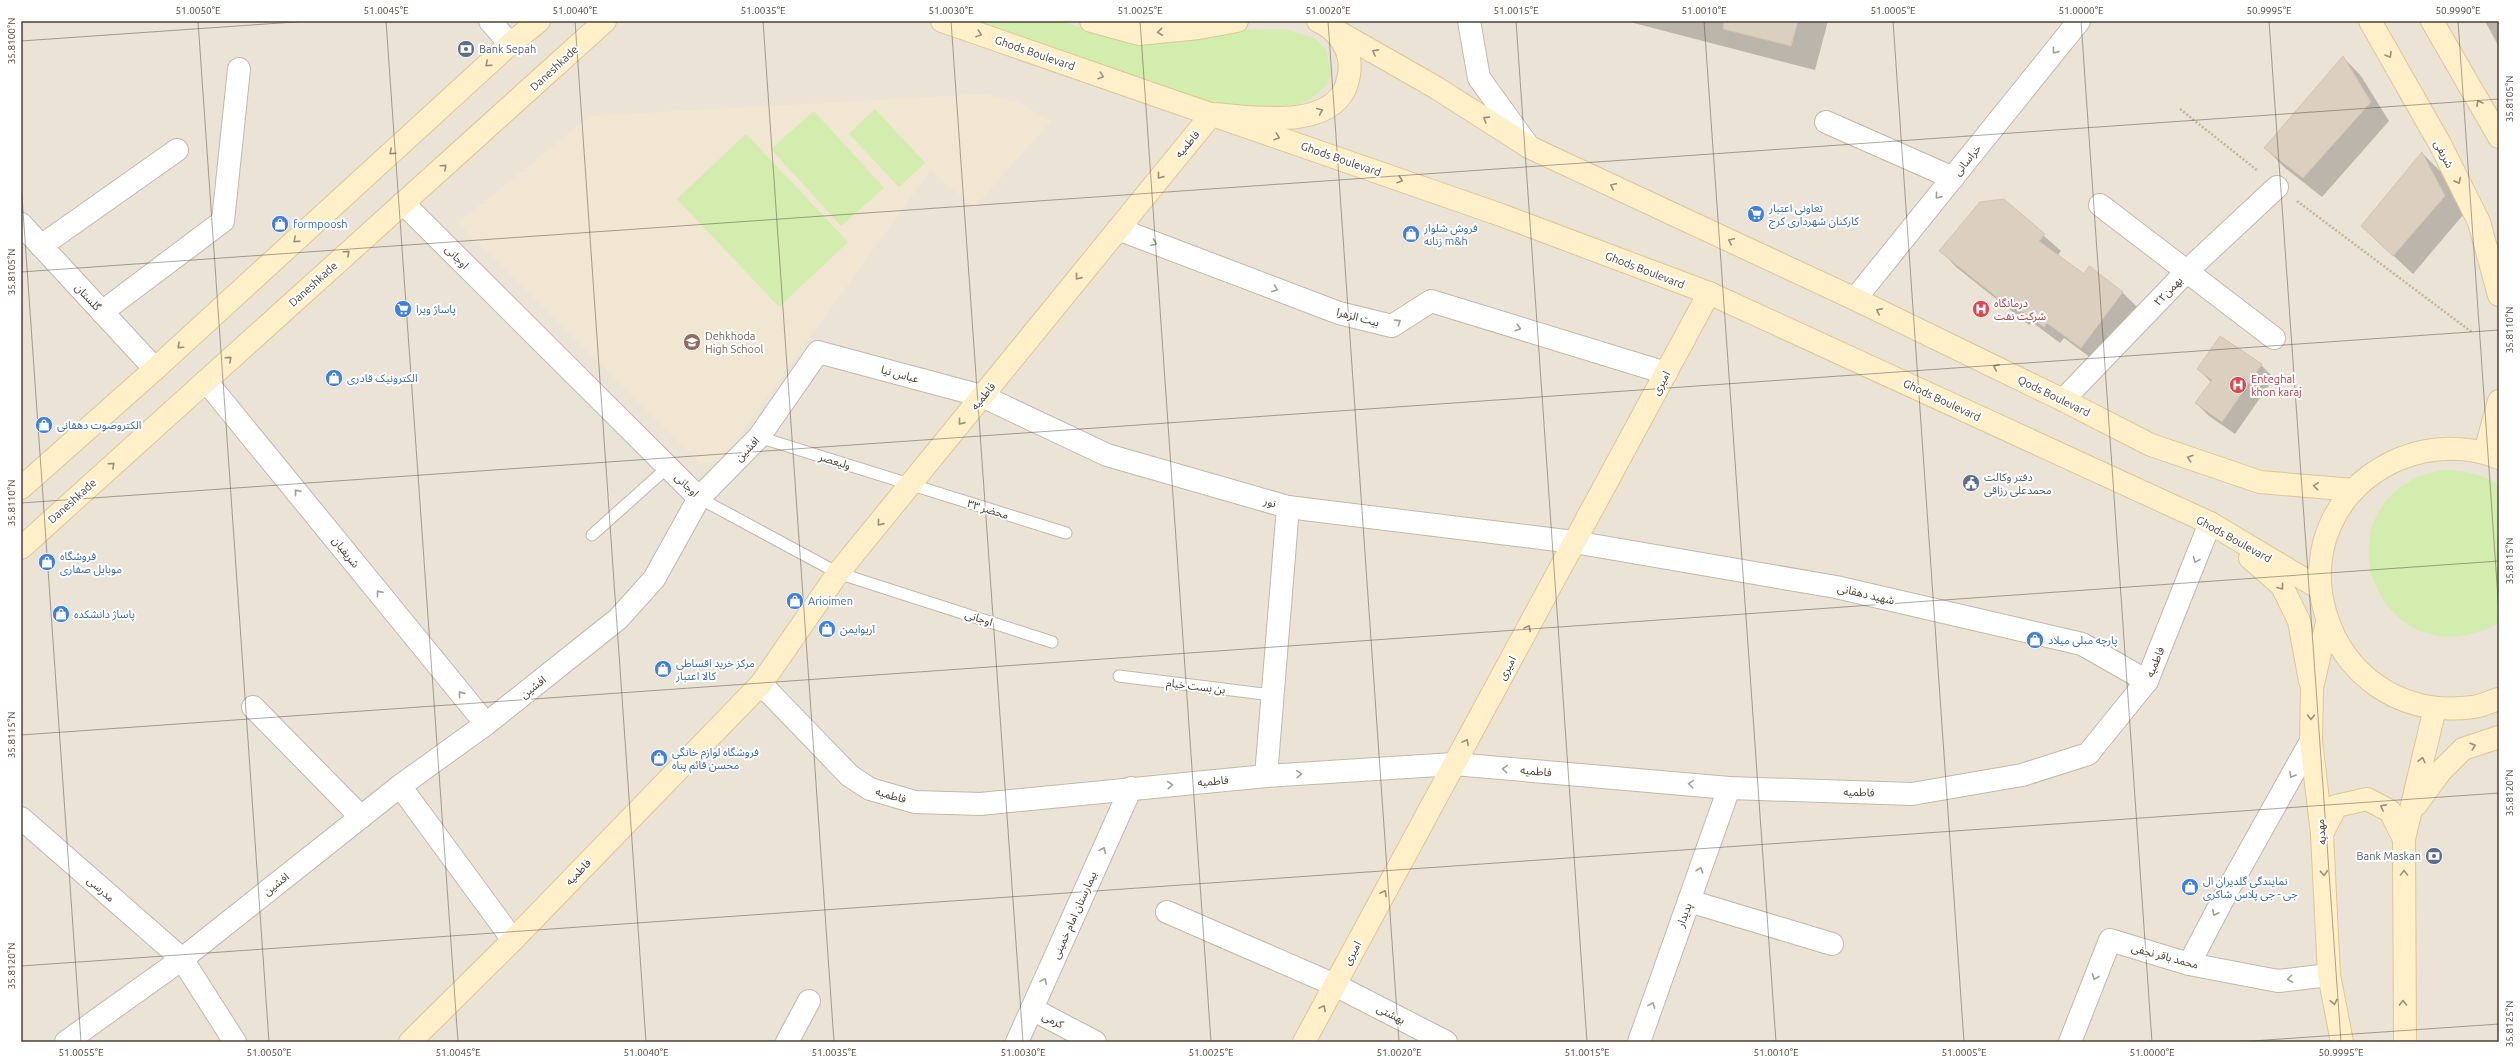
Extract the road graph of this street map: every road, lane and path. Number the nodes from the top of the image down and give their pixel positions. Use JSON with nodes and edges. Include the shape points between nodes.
{"nodes":[{"id":1,"x":490,"y":21,"type":"edge"},
{"id":2,"x":539,"y":21,"type":"edge"},
{"id":3,"x":605,"y":21,"type":"edge"},
{"id":4,"x":942,"y":21,"type":"edge"},
{"id":5,"x":1091,"y":21,"type":"edge"},
{"id":6,"x":1237,"y":21,"type":"edge"},
{"id":7,"x":1469,"y":21,"type":"edge"},
{"id":8,"x":2079,"y":21,"type":"edge"},
{"id":9,"x":2370,"y":21,"type":"edge"},
{"id":10,"x":2432,"y":21,"type":"edge"},
{"id":11,"x":1321,"y":22,"type":"edge"},
{"id":12,"x":1204,"y":25,"type":"edge"},
{"id":13,"x":510,"y":44,"type":"junction"},
{"id":14,"x":239,"y":69,"type":"dead end"},
{"id":15,"x":2180,"y":109,"type":"dead end"},
{"id":16,"x":1212,"y":114,"type":"junction"},
{"id":17,"x":1826,"y":122,"type":"dead end"},
{"id":18,"x":2499,"y":137,"type":"edge"},
{"id":19,"x":1529,"y":147,"type":"junction"},
{"id":20,"x":176,"y":150,"type":"dead end"},
{"id":21,"x":1953,"y":178,"type":"junction"},
{"id":22,"x":2277,"y":187,"type":"junction"},
{"id":23,"x":403,"y":203,"type":"junction"},
{"id":24,"x":2100,"y":205,"type":"dead end"},
{"id":25,"x":21,"y":224,"type":"edge"},
{"id":26,"x":1118,"y":229,"type":"junction"},
{"id":27,"x":41,"y":246,"type":"junction"},
{"id":28,"x":2187,"y":271,"type":"junction"},
{"id":29,"x":1709,"y":294,"type":"junction"},
{"id":30,"x":2499,"y":295,"type":"edge"},
{"id":31,"x":1855,"y":299,"type":"junction"},
{"id":32,"x":102,"y":312,"type":"junction"},
{"id":33,"x":2473,"y":332,"type":"dead end"},
{"id":34,"x":2274,"y":338,"type":"dead end"},
{"id":35,"x":818,"y":352,"type":"joint"},
{"id":36,"x":155,"y":369,"type":"junction"},
{"id":37,"x":1666,"y":373,"type":"junction"},
{"id":38,"x":206,"y":380,"type":"junction"},
{"id":39,"x":982,"y":396,"type":"junction"},
{"id":40,"x":2063,"y":400,"type":"junction"},
{"id":41,"x":2499,"y":401,"type":"edge"},
{"id":42,"x":759,"y":437,"type":"junction"},
{"id":43,"x":2492,"y":455,"type":"edge"},
{"id":44,"x":668,"y":467,"type":"junction"},
{"id":45,"x":911,"y":485,"type":"junction"},
{"id":46,"x":21,"y":488,"type":"edge"},
{"id":47,"x":2354,"y":490,"type":"junction"},
{"id":48,"x":699,"y":498,"type":"junction"},
{"id":49,"x":1288,"y":507,"type":"junction"},
{"id":50,"x":2210,"y":523,"type":"junction"},
{"id":51,"x":1066,"y":533,"type":"dead end"},
{"id":52,"x":592,"y":535,"type":"dead end"},
{"id":53,"x":1574,"y":542,"type":"junction"},
{"id":54,"x":21,"y":548,"type":"edge"},
{"id":55,"x":838,"y":574,"type":"junction"},
{"id":56,"x":2320,"y":588,"type":"junction"},
{"id":57,"x":2327,"y":623,"type":"junction"},
{"id":58,"x":1052,"y":642,"type":"dead end"},
{"id":59,"x":1119,"y":676,"type":"dead end"},
{"id":60,"x":2147,"y":681,"type":"junction"},
{"id":61,"x":761,"y":684,"type":"junction"},
{"id":62,"x":2312,"y":688,"type":"junction"},
{"id":63,"x":1272,"y":695,"type":"junction"},
{"id":64,"x":2499,"y":699,"type":"edge"},
{"id":65,"x":253,"y":707,"type":"dead end"},
{"id":66,"x":2435,"y":708,"type":"junction"},
{"id":67,"x":486,"y":724,"type":"junction"},
{"id":68,"x":2499,"y":737,"type":"edge"},
{"id":69,"x":2311,"y":741,"type":"junction"},
{"id":70,"x":1454,"y":764,"type":"junction"},
{"id":71,"x":1266,"y":776,"type":"junction"},
{"id":72,"x":400,"y":786,"type":"junction"},
{"id":73,"x":1131,"y":788,"type":"junction"},
{"id":74,"x":1729,"y":788,"type":"junction"},
{"id":75,"x":2410,"y":814,"type":"junction"},
{"id":76,"x":361,"y":817,"type":"junction"},
{"id":77,"x":21,"y":818,"type":"edge"},
{"id":78,"x":2322,"y":834,"type":"junction"},
{"id":79,"x":2404,"y":839,"type":"junction"},
{"id":80,"x":1689,"y":901,"type":"junction"},
{"id":81,"x":1167,"y":912,"type":"dead end"},
{"id":82,"x":513,"y":940,"type":"junction"},
{"id":83,"x":1832,"y":944,"type":"dead end"},
{"id":84,"x":182,"y":959,"type":"junction"},
{"id":85,"x":2189,"y":964,"type":"junction"},
{"id":86,"x":2329,"y":975,"type":"junction"},
{"id":87,"x":1335,"y":985,"type":"junction"},
{"id":88,"x":808,"y":1001,"type":"dead end"},
{"id":89,"x":1032,"y":1009,"type":"junction"},
{"id":90,"x":66,"y":1042,"type":"edge"},
{"id":91,"x":235,"y":1042,"type":"edge"},
{"id":92,"x":410,"y":1042,"type":"edge"},
{"id":93,"x":787,"y":1042,"type":"edge"},
{"id":94,"x":1017,"y":1042,"type":"edge"},
{"id":95,"x":1095,"y":1042,"type":"edge"},
{"id":96,"x":1304,"y":1042,"type":"edge"},
{"id":97,"x":1446,"y":1042,"type":"edge"},
{"id":98,"x":1639,"y":1042,"type":"edge"},
{"id":99,"x":2070,"y":1042,"type":"edge"},
{"id":100,"x":2342,"y":1042,"type":"edge"},
{"id":101,"x":2405,"y":1042,"type":"edge"}],
"edges":[{"from":1,"to":13,"type":"street"},
{"from":2,"to":13,"type":"main road"},
{"from":23,"to":3,"type":"main road","name":"Daneshkade","one_way":true},
{"from":4,"to":16,"type":"main road","name":"Ghods Boulevard","one_way":true},
{"from":12,"to":5,"type":"main road","one_way":true,"via":[[1139,34]]},
{"from":6,"to":12,"type":"main road"},
{"from":7,"to":19,"type":"street","via":[[1479,78]]},
{"from":8,"to":21,"type":"street","name":"خراسانی","one_way":true},
{"from":9,"to":30,"type":"main road","name":"شریفی","one_way":true,"via":[[2440,144],[2479,222]]},
{"from":18,"to":10,"type":"main road","one_way":true},
{"from":16,"to":11,"type":"main road","one_way":true,"via":[[1285,118],[1313,114],[1330,106],[1341,96],[1349,80],[1349,61],[1339,36]]},
{"from":19,"to":11,"type":"main road","name":"Qods Boulevard","one_way":true,"via":[[1435,86]]},
{"from":13,"to":36,"type":"main road","one_way":true},
{"from":14,"to":32,"type":"street","via":[[223,221]]},
{"from":15,"to":22,"type":"path"},
{"from":16,"to":26,"type":"main road","name":"فاطمیه","one_way":true},
{"from":16,"to":29,"type":"main road","name":"Ghods Boulevard","one_way":true,"via":[[1502,216]]},
{"from":17,"to":21,"type":"street"},
{"from":31,"to":19,"type":"main road","name":"Qods Boulevard","one_way":true},
{"from":20,"to":27,"type":"street"},
{"from":21,"to":31,"type":"street","name":"خراسانی","one_way":true},
{"from":22,"to":28,"type":"street","name":"۲۲بهمن"},
{"from":22,"to":33,"type":"path"},
{"from":38,"to":23,"type":"main road","name":"Daneshkade","one_way":true},
{"from":23,"to":44,"type":"street","name":"اوجانی"},
{"from":24,"to":28,"type":"street"},
{"from":25,"to":27,"type":"street","name":"گلستان"},
{"from":26,"to":37,"type":"street","name":"بیت الزهرا","one_way":true,"via":[[1339,313],[1392,326],[1431,301]]},
{"from":26,"to":39,"type":"main road","name":"فاطمیه","one_way":true},
{"from":27,"to":32,"type":"street","name":"گلستان"},
{"from":28,"to":34,"type":"street"},
{"from":28,"to":40,"type":"street","name":"۲۲بهمن"},
{"from":29,"to":37,"type":"main road","name":"امیری"},
{"from":29,"to":50,"type":"main road","name":"Ghods Boulevard"},
{"from":40,"to":31,"type":"main road","name":"Qods Boulevard","one_way":true},
{"from":32,"to":36,"type":"street","name":"گلستان"},
{"from":35,"to":39,"type":"street","name":"عباس نیا"},
{"from":35,"to":42,"type":"street","name":"افشین"},
{"from":36,"to":46,"type":"main road"},
{"from":37,"to":53,"type":"main road","name":"امیری"},
{"from":54,"to":38,"type":"main road","name":"Daneshkade","one_way":true},
{"from":67,"to":38,"type":"street","name":"شریفیان","one_way":true},
{"from":39,"to":45,"type":"main road","name":"فاطمیه","one_way":true},
{"from":39,"to":49,"type":"street","name":"نور","via":[[1107,455]]},
{"from":47,"to":40,"type":"main road","name":"Qods Boulevard","one_way":true,"via":[[2260,482],[2151,445]]},
{"from":41,"to":43,"type":"main road"},
{"from":42,"to":45,"type":"lane","name":"ولیعصر"},
{"from":42,"to":48,"type":"street","name":"افشین"},
{"from":43,"to":47,"type":"main road","via":[[2450,448],[2415,453],[2382,467]]},
{"from":44,"to":48,"type":"street","name":"اوجانی"},
{"from":44,"to":52,"type":"lane"},
{"from":45,"to":51,"type":"lane","name":"محضر ۳۳"},
{"from":45,"to":55,"type":"main road","name":"فاطمیه","one_way":true},
{"from":47,"to":56,"type":"main road","via":[[2334,516],[2322,552]]},
{"from":48,"to":55,"type":"lane","name":"اوجانی"},
{"from":48,"to":67,"type":"street","name":"افشین","via":[[654,580],[618,619]]},
{"from":49,"to":53,"type":"street","name":"نور"},
{"from":49,"to":63,"type":"street"},
{"from":50,"to":56,"type":"main road","name":"Ghods Boulevard"},
{"from":50,"to":60,"type":"street","name":"فاطمیه","one_way":true},
{"from":50,"to":62,"type":"main road","one_way":true,"via":[[2282,586],[2299,621]]},
{"from":53,"to":60,"type":"street","name":"شهید دهقانی","via":[[1836,587],[2082,644]]},
{"from":70,"to":53,"type":"main road","name":"امیری","one_way":true},
{"from":55,"to":58,"type":"lane","name":"اوجانی"},
{"from":55,"to":61,"type":"main road","name":"فاطمیه"},
{"from":56,"to":57,"type":"main road"},
{"from":57,"to":62,"type":"main road","name":"مهدیه"},
{"from":57,"to":66,"type":"main road","via":[[2344,655],[2369,681],[2400,699]]},
{"from":59,"to":63,"type":"lane","name":"بن بست خیام"},
{"from":60,"to":74,"type":"street","name":"فاطمیه","via":[[2088,754],[2022,775],[1912,794]]},
{"from":61,"to":73,"type":"street","name":"فاطمیه","via":[[850,776],[870,789],[890,795],[915,802],[980,804]]},
{"from":61,"to":82,"type":"main road","name":"فاطمیه"},
{"from":62,"to":69,"type":"main road","name":"مهدیه","one_way":true},
{"from":63,"to":71,"type":"street"},
{"from":64,"to":66,"type":"main road","via":[[2474,707]]},
{"from":65,"to":76,"type":"street"},
{"from":75,"to":66,"type":"main road","one_way":true},
{"from":67,"to":72,"type":"street","name":"افشین"},
{"from":75,"to":68,"type":"main road","one_way":true,"via":[[2441,771],[2463,749]]},
{"from":69,"to":78,"type":"main road","name":"مهدیه"},
{"from":69,"to":85,"type":"street","one_way":true},
{"from":71,"to":70,"type":"street","name":"فاطمیه","one_way":true},
{"from":74,"to":70,"type":"street","name":"فاطمیه","one_way":true},
{"from":87,"to":70,"type":"main road","name":"امیری","one_way":true},
{"from":73,"to":71,"type":"street","name":"فاطمیه","one_way":true},
{"from":72,"to":76,"type":"street","name":"افشین"},
{"from":72,"to":82,"type":"street"},
{"from":89,"to":73,"type":"street","name":"بیمارستان امام خمینی","one_way":true},
{"from":80,"to":74,"type":"street","name":"پدیدار","one_way":true},
{"from":75,"to":79,"type":"main road"},
{"from":76,"to":84,"type":"street","name":"افشین"},
{"from":77,"to":84,"type":"street","name":"مدرسی"},
{"from":79,"to":78,"type":"main road","one_way":true,"via":[[2390,811],[2367,799],[2336,806]]},
{"from":78,"to":86,"type":"main road","name":"مهدیه","one_way":true},
{"from":101,"to":79,"type":"main road","one_way":true},
{"from":80,"to":83,"type":"street"},
{"from":98,"to":80,"type":"street","name":"پدیدار","one_way":true},
{"from":81,"to":87,"type":"street","name":"بهشتی"},
{"from":82,"to":92,"type":"main road","name":"فاطمیه"},
{"from":84,"to":90,"type":"street"},
{"from":84,"to":91,"type":"street","name":"مدرسی"},
{"from":86,"to":85,"type":"street","name":"محمد باقر نجفی","one_way":true,"via":[[2278,981]]},
{"from":85,"to":99,"type":"street","name":"محمد باقر نجفی","one_way":true,"via":[[2110,940]]},
{"from":86,"to":100,"type":"main road","name":"مهدیه","one_way":true},
{"from":96,"to":87,"type":"main road","name":"امیری","one_way":true},
{"from":87,"to":97,"type":"street","name":"بهشتی"},
{"from":88,"to":93,"type":"street"},
{"from":89,"to":94,"type":"street","name":"بیمارستان امام خمینی"},
{"from":89,"to":95,"type":"street","name":"کرمی"}]}
